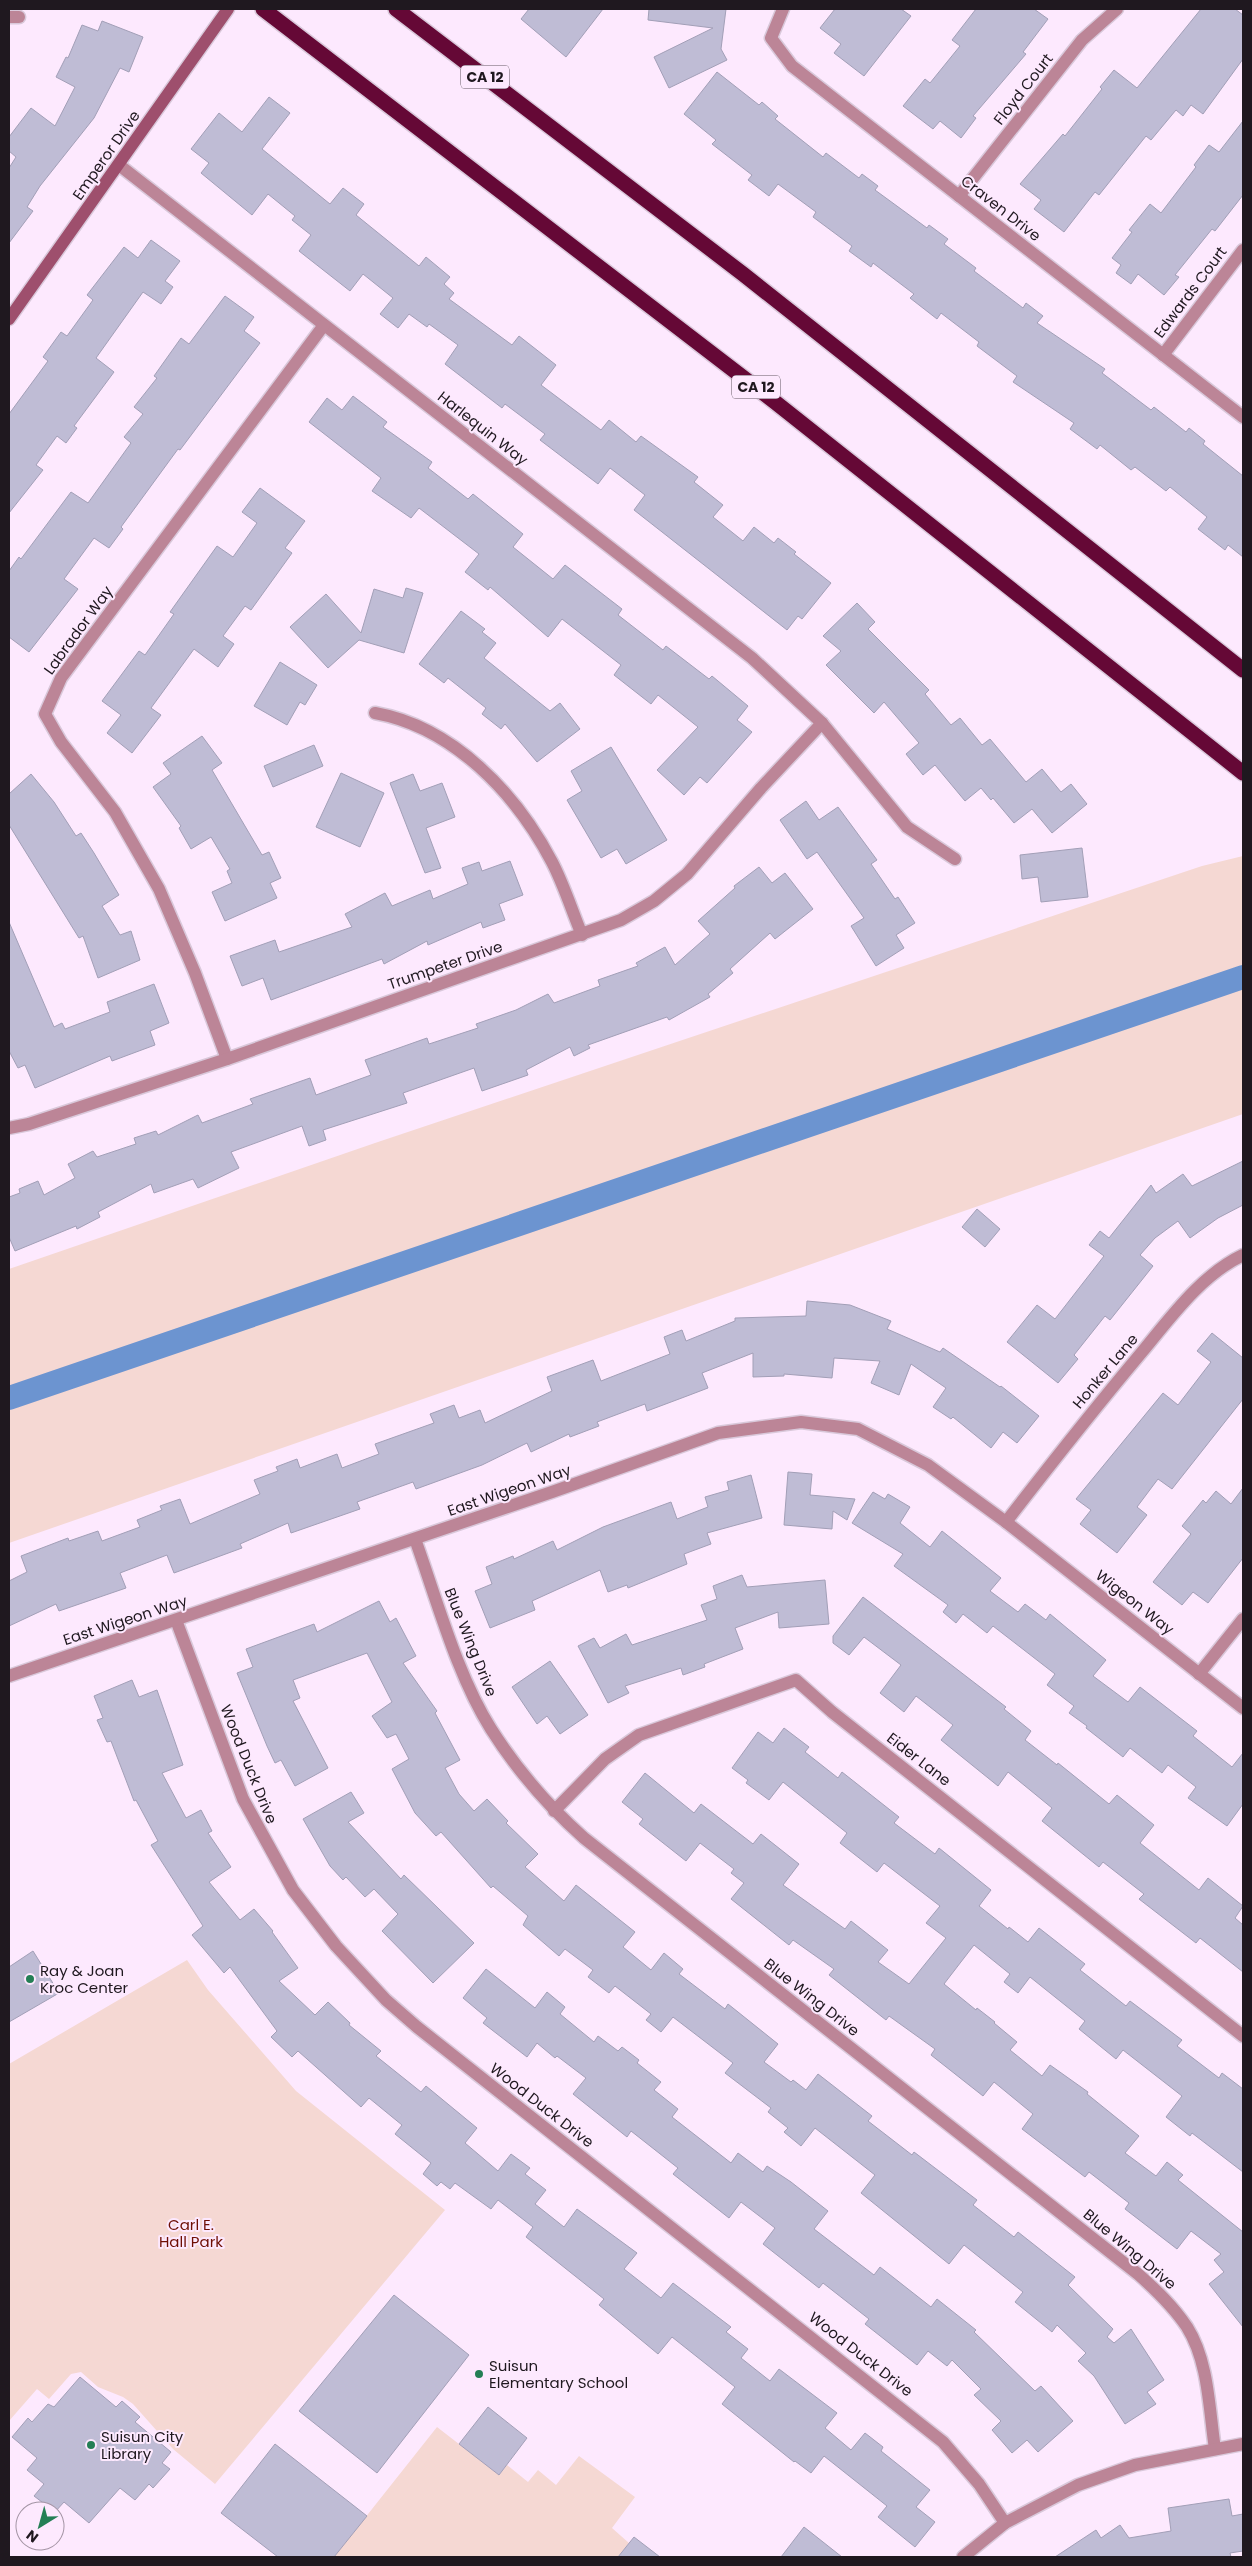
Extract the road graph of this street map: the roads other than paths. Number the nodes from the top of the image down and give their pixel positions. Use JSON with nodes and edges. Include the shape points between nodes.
{"nodes":[{"id":1,"x":228,"y":9,"type":"edge"},
{"id":2,"x":263,"y":9,"type":"edge"},
{"id":3,"x":396,"y":9,"type":"edge"},
{"id":4,"x":783,"y":9,"type":"edge"},
{"id":5,"x":1117,"y":9,"type":"edge"},
{"id":6,"x":119,"y":165,"type":"junction"},
{"id":7,"x":959,"y":196,"type":"junction"},
{"id":8,"x":1243,"y":250,"type":"edge"},
{"id":9,"x":9,"y":319,"type":"edge"},
{"id":10,"x":324,"y":325,"type":"junction"},
{"id":11,"x":1163,"y":355,"type":"junction"},
{"id":12,"x":1243,"y":416,"type":"edge"},
{"id":13,"x":1243,"y":670,"type":"edge"},
{"id":14,"x":375,"y":713,"type":"dead end"},
{"id":15,"x":822,"y":724,"type":"junction"},
{"id":16,"x":1243,"y":773,"type":"edge"},
{"id":17,"x":955,"y":859,"type":"dead end"},
{"id":18,"x":582,"y":935,"type":"junction"},
{"id":19,"x":227,"y":1059,"type":"junction"},
{"id":20,"x":9,"y":1128,"type":"edge"},
{"id":21,"x":1243,"y":1255,"type":"edge"},
{"id":22,"x":1006,"y":1522,"type":"junction"},
{"id":23,"x":415,"y":1539,"type":"junction"},
{"id":24,"x":1243,"y":1619,"type":"edge"},
{"id":25,"x":176,"y":1620,"type":"junction"},
{"id":26,"x":1199,"y":1674,"type":"junction"},
{"id":27,"x":9,"y":1676,"type":"edge"},
{"id":28,"x":1243,"y":1708,"type":"edge"},
{"id":29,"x":554,"y":1811,"type":"junction"},
{"id":30,"x":1243,"y":2036,"type":"edge"},
{"id":31,"x":1243,"y":2444,"type":"edge"},
{"id":32,"x":1215,"y":2449,"type":"junction"},
{"id":33,"x":1005,"y":2522,"type":"junction"},
{"id":34,"x":963,"y":2557,"type":"edge"}],
"edges":[{"from":1,"to":6,"type":"street","name":"Emperor Drive"},
{"from":2,"to":16,"type":"highway","number":"CA 12","via":[[775,402]]},
{"from":3,"to":13,"type":"highway","number":"CA 12","via":[[735,268]]},
{"from":4,"to":7,"type":"street","name":"Craven Drive","via":[[771,38],[792,66]]},
{"from":5,"to":7,"type":"street","name":"Floyd Court","via":[[1082,40]]},
{"from":6,"to":9,"type":"street","name":"Emperor Drive"},
{"from":6,"to":10,"type":"street","name":"Harlequin Way"},
{"from":7,"to":11,"type":"street","name":"Craven Drive"},
{"from":8,"to":11,"type":"street","name":"Edwards Court"},
{"from":10,"to":15,"type":"street","name":"Harlequin Way","via":[[752,658]]},
{"from":10,"to":19,"type":"street","name":"Labrador Way","via":[[61,678],[45,714],[61,742],[115,812],[159,889]]},
{"from":11,"to":12,"type":"street","name":"Craven Drive"},
{"from":14,"to":18,"type":"street","via":[[400,717],[436,735],[488,775],[526,818],[552,862]]},
{"from":15,"to":17,"type":"street","name":"Harlequin Way","via":[[907,827]]},
{"from":15,"to":18,"type":"street","name":"Trumpeter Drive","via":[[761,788],[687,874],[654,901],[621,920]]},
{"from":18,"to":19,"type":"street","name":"Trumpeter Drive"},
{"from":19,"to":20,"type":"street","name":"Trumpeter Drive"},
{"from":21,"to":22,"type":"street","name":"Honker Lane","via":[[1206,1280],[1180,1307],[1084,1421]]},
{"from":22,"to":23,"type":"street","name":"East Wigeon Way","via":[[928,1465],[858,1430],[802,1422],[718,1433]]},
{"from":22,"to":26,"type":"street","name":"Wigeon Way"},
{"from":23,"to":25,"type":"street","name":"East Wigeon Way"},
{"from":23,"to":29,"type":"street","name":"Blue Wing Drive","via":[[467,1682],[490,1728],[518,1769]]},
{"from":24,"to":26,"type":"street"},
{"from":25,"to":27,"type":"street","name":"East Wigeon Way"},
{"from":25,"to":33,"type":"street","name":"Wood Duck Drive","via":[[243,1799],[293,1890],[336,1946],[386,2000],[417,2027],[936,2436],[979,2484]]},
{"from":26,"to":28,"type":"street","name":"Wigeon Way"},
{"from":29,"to":30,"type":"street","name":"Eider Lane","via":[[605,1759],[639,1735],[796,1680],[832,1712]]},
{"from":29,"to":32,"type":"street","name":"Blue Wing Drive","via":[[1138,2274],[1167,2301],[1188,2328],[1202,2361]]},
{"from":31,"to":32,"type":"street"},
{"from":32,"to":33,"type":"street","via":[[1135,2464],[1078,2485]]},
{"from":33,"to":34,"type":"street"}]}
